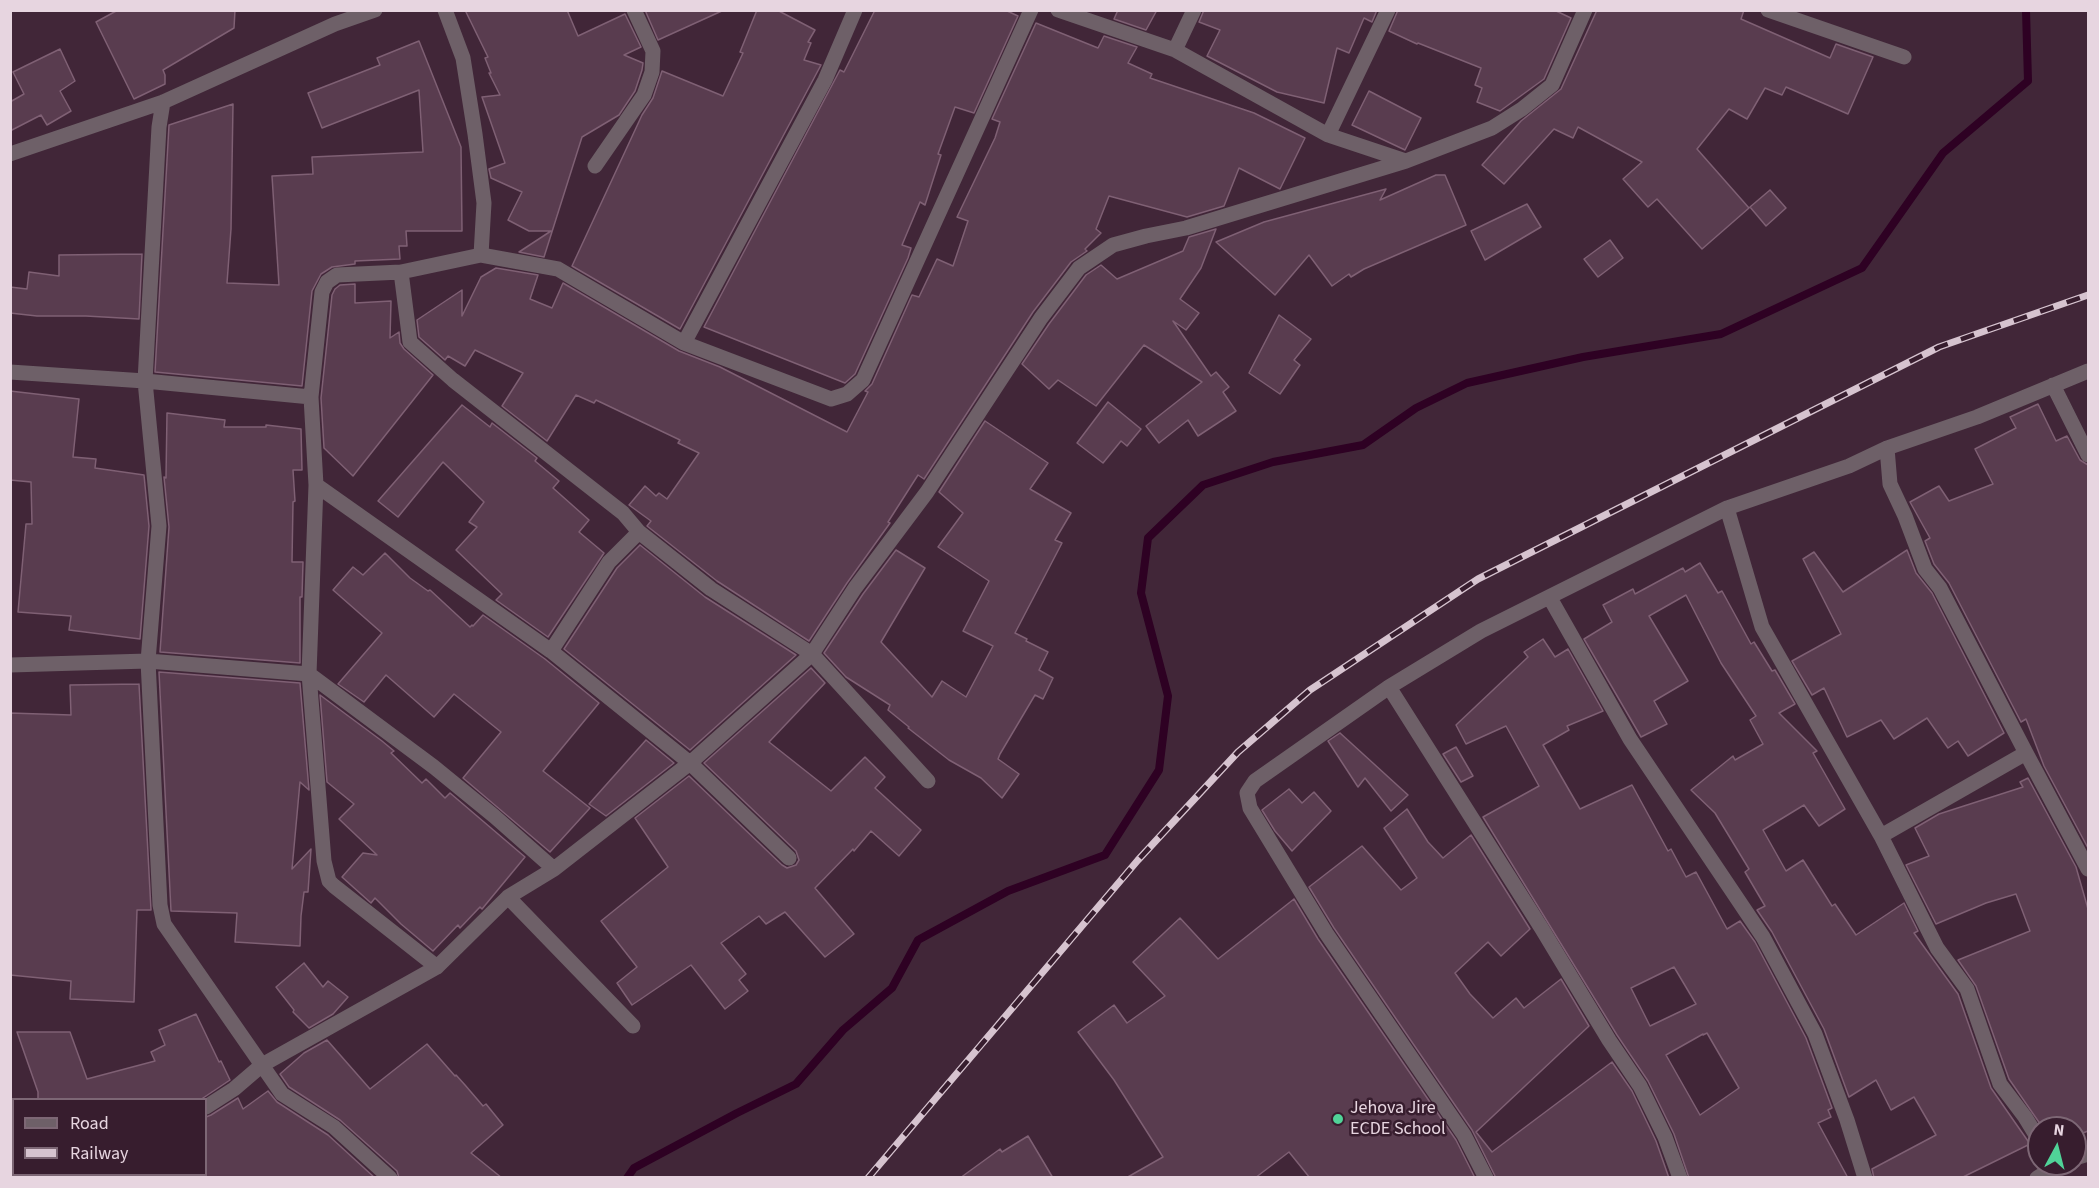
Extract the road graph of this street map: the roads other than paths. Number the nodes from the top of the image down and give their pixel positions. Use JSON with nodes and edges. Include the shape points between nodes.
{"nodes":[{"id":1,"x":375,"y":10,"type":"edge"},
{"id":2,"x":445,"y":10,"type":"edge"},
{"id":3,"x":634,"y":10,"type":"edge"},
{"id":4,"x":1031,"y":10,"type":"edge"},
{"id":5,"x":1058,"y":10,"type":"edge"},
{"id":6,"x":1194,"y":10,"type":"edge"},
{"id":7,"x":1388,"y":10,"type":"edge"},
{"id":8,"x":1585,"y":10,"type":"edge"},
{"id":9,"x":1768,"y":10,"type":"edge"},
{"id":10,"x":851,"y":12,"type":"edge"},
{"id":11,"x":332,"y":17,"type":"edge"},
{"id":12,"x":1175,"y":50,"type":"junction"},
{"id":13,"x":1904,"y":57,"type":"dead end"},
{"id":14,"x":164,"y":102,"type":"junction"},
{"id":15,"x":1328,"y":135,"type":"junction"},
{"id":16,"x":10,"y":154,"type":"edge"},
{"id":17,"x":1406,"y":161,"type":"junction"},
{"id":18,"x":595,"y":166,"type":"dead end"},
{"id":19,"x":481,"y":255,"type":"junction"},
{"id":20,"x":401,"y":272,"type":"junction"},
{"id":21,"x":684,"y":343,"type":"junction"},
{"id":22,"x":2088,"y":371,"type":"edge"},
{"id":23,"x":10,"y":372,"type":"edge"},
{"id":24,"x":144,"y":381,"type":"junction"},
{"id":25,"x":2053,"y":385,"type":"junction"},
{"id":26,"x":311,"y":397,"type":"junction"},
{"id":27,"x":1887,"y":448,"type":"junction"},
{"id":28,"x":2088,"y":455,"type":"edge"},
{"id":29,"x":316,"y":484,"type":"junction"},
{"id":30,"x":1727,"y":508,"type":"junction"},
{"id":31,"x":639,"y":532,"type":"junction"},
{"id":32,"x":1550,"y":598,"type":"junction"},
{"id":33,"x":551,"y":651,"type":"junction"},
{"id":34,"x":812,"y":654,"type":"junction"},
{"id":35,"x":148,"y":661,"type":"junction"},
{"id":36,"x":10,"y":665,"type":"edge"},
{"id":37,"x":309,"y":674,"type":"junction"},
{"id":38,"x":1389,"y":687,"type":"junction"},
{"id":39,"x":2026,"y":753,"type":"junction"},
{"id":40,"x":690,"y":763,"type":"junction"},
{"id":41,"x":928,"y":781,"type":"dead end"},
{"id":42,"x":1881,"y":836,"type":"junction"},
{"id":43,"x":789,"y":858,"type":"dead end"},
{"id":44,"x":2088,"y":868,"type":"edge"},
{"id":45,"x":554,"y":869,"type":"junction"},
{"id":46,"x":508,"y":897,"type":"junction"},
{"id":47,"x":437,"y":967,"type":"junction"},
{"id":48,"x":633,"y":1026,"type":"dead end"},
{"id":49,"x":262,"y":1065,"type":"junction"},
{"id":50,"x":207,"y":1106,"type":"edge"},
{"id":51,"x":2027,"y":1120,"type":"edge"},
{"id":52,"x":390,"y":1178,"type":"edge"},
{"id":53,"x":1486,"y":1178,"type":"edge"},
{"id":54,"x":1680,"y":1178,"type":"edge"},
{"id":55,"x":1865,"y":1178,"type":"edge"}],
"edges":[{"from":1,"to":11,"type":"street"},
{"from":2,"to":19,"type":"street","via":[[463,58],[475,134],[484,203]]},
{"from":3,"to":18,"type":"street","via":[[653,51],[652,72],[644,95]]},
{"from":4,"to":21,"type":"street","via":[[863,380],[847,394],[831,399]]},
{"from":5,"to":12,"type":"street"},
{"from":6,"to":12,"type":"street"},
{"from":7,"to":15,"type":"street"},
{"from":8,"to":17,"type":"street","via":[[1552,85],[1492,128]]},
{"from":9,"to":13,"type":"street"},
{"from":10,"to":21,"type":"street","via":[[825,80]]},
{"from":11,"to":14,"type":"street"},
{"from":12,"to":15,"type":"street"},
{"from":14,"to":16,"type":"street"},
{"from":14,"to":24,"type":"street","via":[[159,127]]},
{"from":15,"to":17,"type":"street"},
{"from":17,"to":34,"type":"street","via":[[1186,228],[1113,245],[1079,268]]},
{"from":19,"to":20,"type":"street"},
{"from":19,"to":21,"type":"street","via":[[558,269]]},
{"from":20,"to":26,"type":"street","via":[[337,275],[327,282],[322,291]]},
{"from":20,"to":31,"type":"street","via":[[410,342],[624,513]]},
{"from":22,"to":25,"type":"street"},
{"from":23,"to":24,"type":"street"},
{"from":24,"to":26,"type":"street"},
{"from":24,"to":35,"type":"street","via":[[159,526]]},
{"from":25,"to":27,"type":"street"},
{"from":25,"to":28,"type":"street"},
{"from":26,"to":29,"type":"street"},
{"from":27,"to":30,"type":"street","via":[[1849,466]]},
{"from":27,"to":39,"type":"street","via":[[1890,484],[1925,569],[1940,588]]},
{"from":29,"to":33,"type":"street"},
{"from":29,"to":37,"type":"street"},
{"from":30,"to":32,"type":"street"},
{"from":30,"to":42,"type":"street","via":[[1762,627]]},
{"from":31,"to":33,"type":"street","via":[[609,562]]},
{"from":31,"to":34,"type":"street","via":[[711,589]]},
{"from":32,"to":38,"type":"street","via":[[1482,631]]},
{"from":32,"to":55,"type":"street","via":[[1630,739],[1763,937],[1815,1035]]},
{"from":33,"to":40,"type":"street"},
{"from":34,"to":40,"type":"street"},
{"from":34,"to":41,"type":"street"},
{"from":35,"to":36,"type":"street"},
{"from":35,"to":37,"type":"street"},
{"from":35,"to":49,"type":"street","via":[[164,924]]},
{"from":37,"to":45,"type":"street","via":[[434,767]]},
{"from":37,"to":47,"type":"street","via":[[324,861],[329,881]]},
{"from":38,"to":53,"type":"street","via":[[1255,781],[1247,793],[1250,808],[1326,933],[1464,1135]]},
{"from":38,"to":54,"type":"street","via":[[1640,1086]]},
{"from":39,"to":42,"type":"street"},
{"from":39,"to":44,"type":"street"},
{"from":40,"to":43,"type":"street"},
{"from":40,"to":45,"type":"street"},
{"from":42,"to":51,"type":"street","via":[[1937,948],[1967,989],[2000,1084]]},
{"from":45,"to":46,"type":"street"},
{"from":46,"to":47,"type":"street"},
{"from":46,"to":48,"type":"street"},
{"from":47,"to":49,"type":"street"},
{"from":49,"to":50,"type":"street"},
{"from":49,"to":52,"type":"street","via":[[282,1094],[334,1127]]}]}
